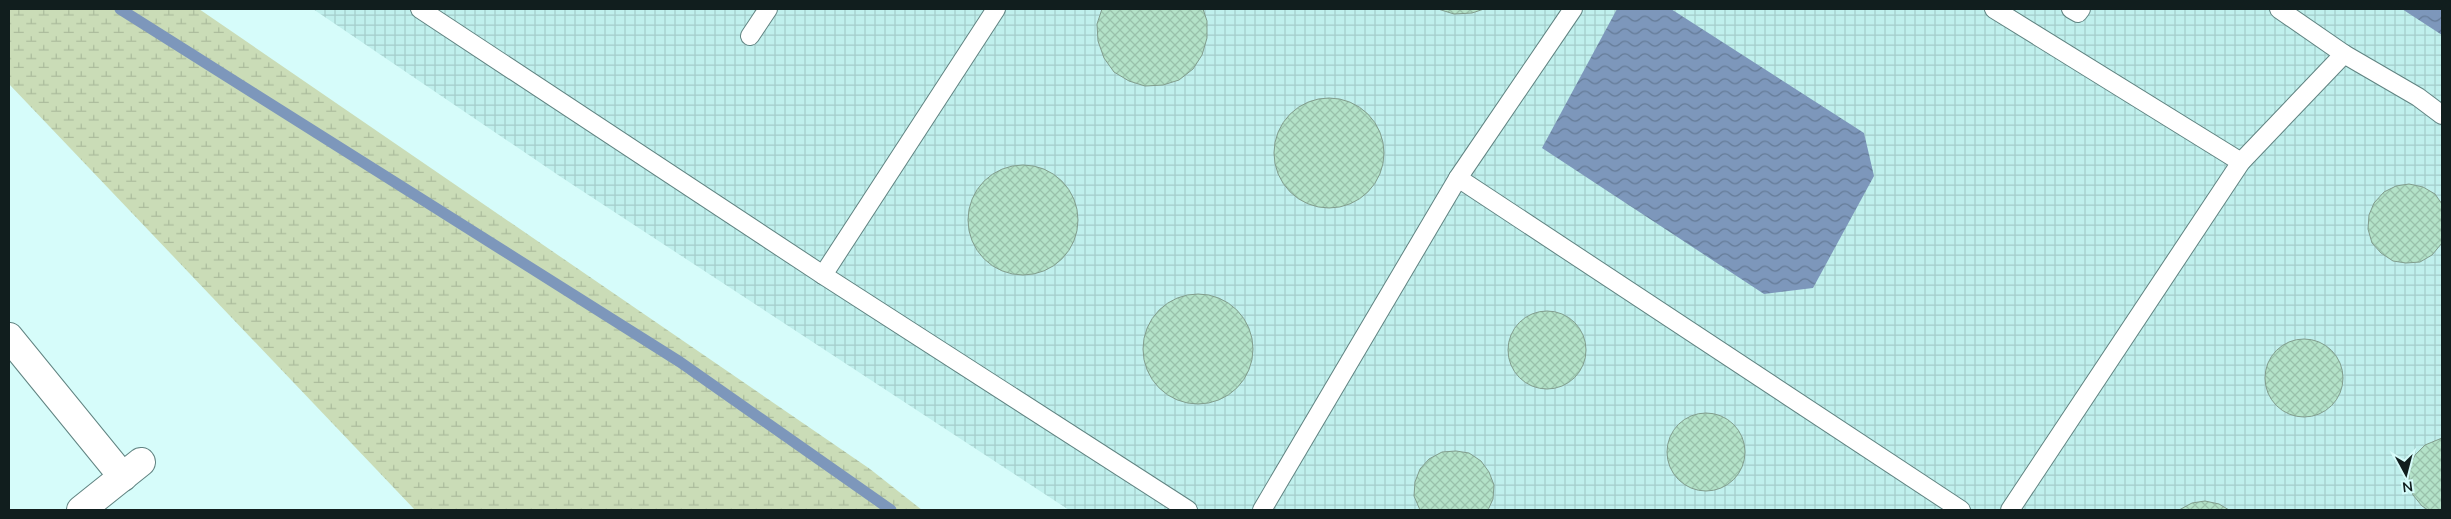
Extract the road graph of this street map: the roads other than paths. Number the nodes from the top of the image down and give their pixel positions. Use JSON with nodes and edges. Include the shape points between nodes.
{"nodes":[{"id":1,"x":420,"y":9,"type":"edge"},
{"id":2,"x":768,"y":9,"type":"edge"},
{"id":3,"x":996,"y":9,"type":"edge"},
{"id":4,"x":1573,"y":9,"type":"edge"},
{"id":5,"x":1994,"y":9,"type":"edge"},
{"id":6,"x":2071,"y":9,"type":"edge"},
{"id":7,"x":2080,"y":9,"type":"edge"},
{"id":8,"x":2279,"y":9,"type":"edge"},
{"id":9,"x":443,"y":15,"type":"edge"},
{"id":10,"x":750,"y":36,"type":"dead end"},
{"id":11,"x":2344,"y":54,"type":"junction"},
{"id":12,"x":2442,"y":114,"type":"edge"},
{"id":13,"x":2240,"y":162,"type":"junction"},
{"id":14,"x":1458,"y":178,"type":"junction"},
{"id":15,"x":823,"y":275,"type":"junction"},
{"id":16,"x":9,"y":337,"type":"edge"},
{"id":17,"x":81,"y":510,"type":"edge"},
{"id":18,"x":1188,"y":510,"type":"edge"},
{"id":19,"x":1262,"y":510,"type":"edge"},
{"id":20,"x":1961,"y":510,"type":"edge"},
{"id":21,"x":2010,"y":510,"type":"edge"}],
"edges":[{"from":1,"to":9,"type":"lane"},
{"from":2,"to":10,"type":"lane"},
{"from":3,"to":15,"type":"lane"},
{"from":4,"to":14,"type":"lane"},
{"from":5,"to":13,"type":"lane"},
{"from":6,"to":7,"type":"lane","via":[[2078,13]]},
{"from":8,"to":11,"type":"lane"},
{"from":9,"to":15,"type":"lane"},
{"from":11,"to":12,"type":"lane"},
{"from":11,"to":13,"type":"lane"},
{"from":13,"to":21,"type":"lane"},
{"from":14,"to":19,"type":"lane"},
{"from":14,"to":20,"type":"lane"},
{"from":15,"to":18,"type":"lane"},
{"from":16,"to":17,"type":"street","via":[[132,469]]}]}
